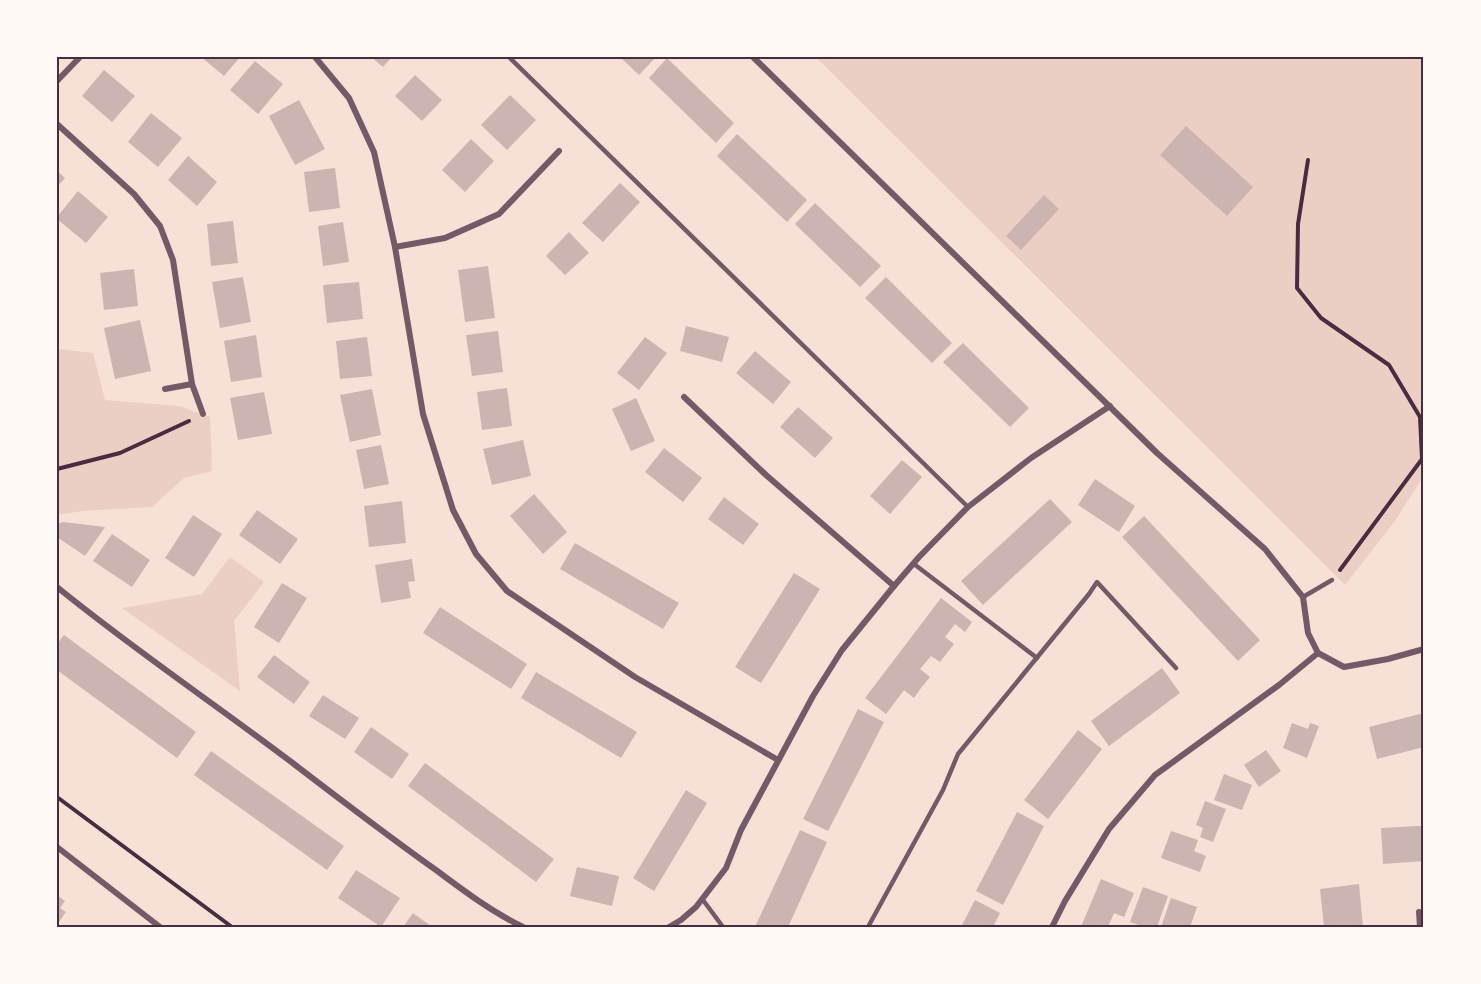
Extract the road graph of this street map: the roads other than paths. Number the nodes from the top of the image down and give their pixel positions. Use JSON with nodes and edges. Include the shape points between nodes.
{"nodes":[{"id":1,"x":80,"y":57,"type":"edge"},
{"id":2,"x":315,"y":57,"type":"edge"},
{"id":3,"x":509,"y":57,"type":"edge"},
{"id":4,"x":753,"y":57,"type":"edge"},
{"id":5,"x":57,"y":81,"type":"edge"},
{"id":6,"x":57,"y":124,"type":"edge"},
{"id":7,"x":559,"y":152,"type":"dead end"},
{"id":8,"x":395,"y":247,"type":"junction"},
{"id":9,"x":192,"y":384,"type":"junction"},
{"id":10,"x":165,"y":389,"type":"dead end"},
{"id":11,"x":684,"y":397,"type":"dead end"},
{"id":12,"x":1110,"y":406,"type":"junction"},
{"id":13,"x":203,"y":414,"type":"road end"},
{"id":14,"x":968,"y":507,"type":"junction"},
{"id":15,"x":914,"y":564,"type":"junction"},
{"id":16,"x":1332,"y":580,"type":"road end"},
{"id":17,"x":894,"y":586,"type":"junction"},
{"id":18,"x":57,"y":587,"type":"edge"},
{"id":19,"x":1303,"y":597,"type":"junction"},
{"id":20,"x":1424,"y":649,"type":"edge"},
{"id":21,"x":1318,"y":653,"type":"junction"},
{"id":22,"x":1036,"y":658,"type":"junction"},
{"id":23,"x":1176,"y":668,"type":"dead end"},
{"id":24,"x":778,"y":760,"type":"junction"},
{"id":25,"x":57,"y":847,"type":"edge"},
{"id":26,"x":703,"y":900,"type":"junction"},
{"id":27,"x":1419,"y":912,"type":"dead end"},
{"id":28,"x":160,"y":927,"type":"edge"},
{"id":29,"x":524,"y":927,"type":"edge"},
{"id":30,"x":669,"y":927,"type":"edge"},
{"id":31,"x":723,"y":927,"type":"edge"},
{"id":32,"x":868,"y":927,"type":"edge"},
{"id":33,"x":1052,"y":927,"type":"edge"},
{"id":34,"x":1420,"y":927,"type":"edge"}],
"edges":[{"from":1,"to":5,"type":"street"},
{"from":2,"to":8,"type":"street","via":[[349,98],[374,152]]},
{"from":3,"to":14,"type":"lane"},
{"from":4,"to":12,"type":"street"},
{"from":6,"to":9,"type":"street","via":[[134,194],[160,226],[172,260]]},
{"from":7,"to":8,"type":"street","via":[[499,214],[445,238]]},
{"from":8,"to":24,"type":"street","via":[[423,414],[453,510],[476,554],[507,591],[635,677]]},
{"from":9,"to":10,"type":"street"},
{"from":9,"to":13,"type":"street"},
{"from":11,"to":17,"type":"street","via":[[766,475]]},
{"from":12,"to":14,"type":"street"},
{"from":12,"to":19,"type":"street","via":[[1265,549]]},
{"from":14,"to":15,"type":"street"},
{"from":15,"to":17,"type":"street"},
{"from":15,"to":22,"type":"lane"},
{"from":16,"to":19,"type":"lane"},
{"from":17,"to":24,"type":"street","via":[[842,650]]},
{"from":18,"to":29,"type":"street","via":[[429,865],[497,913]]},
{"from":19,"to":21,"type":"street","via":[[1308,633]]},
{"from":20,"to":21,"type":"street","via":[[1344,667]]},
{"from":21,"to":33,"type":"street","via":[[1155,775],[1109,829]]},
{"from":22,"to":23,"type":"lane","via":[[1097,582]]},
{"from":22,"to":32,"type":"lane","via":[[958,754],[943,790]]},
{"from":24,"to":26,"type":"street","via":[[726,868]]},
{"from":25,"to":28,"type":"street"},
{"from":26,"to":30,"type":"street"},
{"from":26,"to":31,"type":"lane"},
{"from":27,"to":34,"type":"street"}]}
